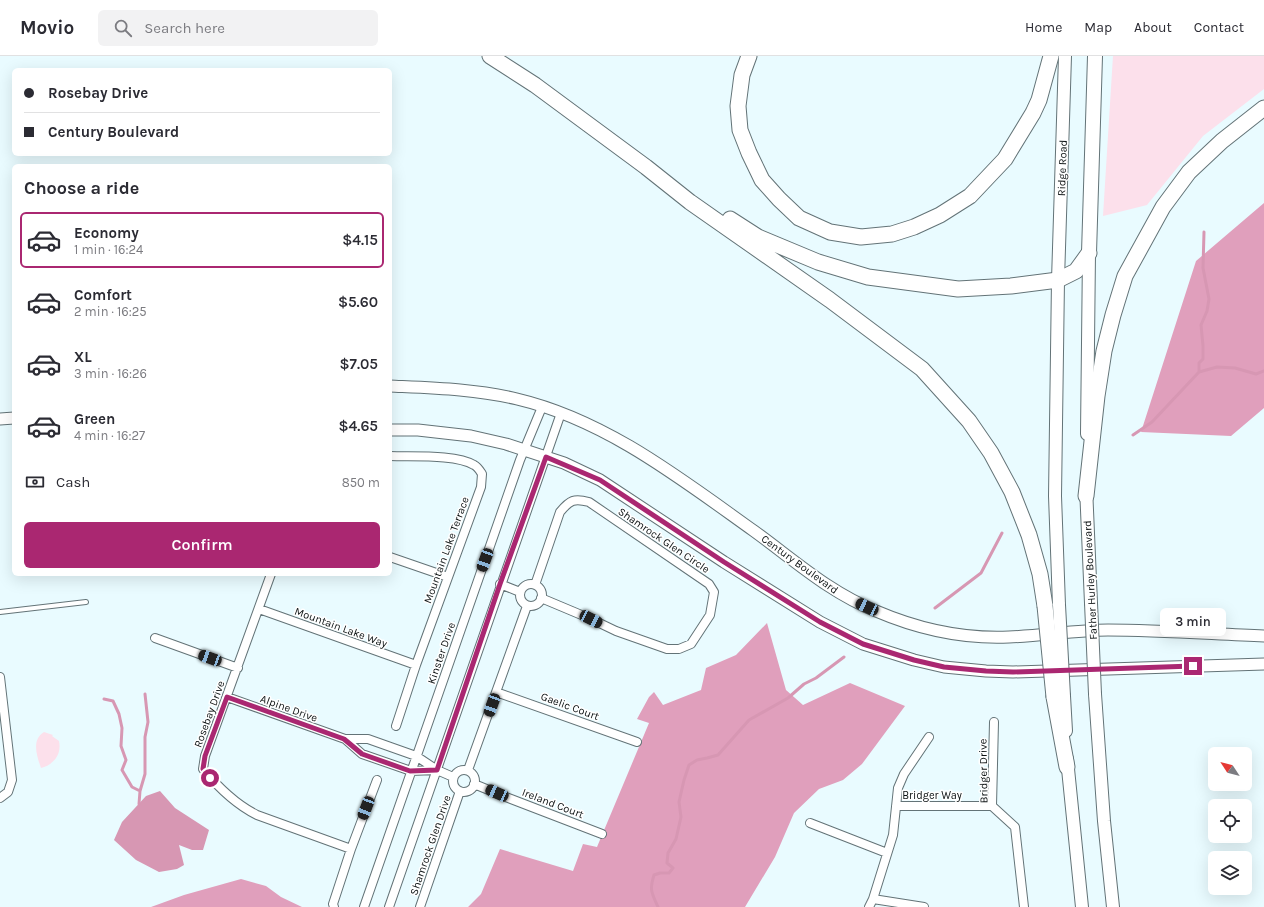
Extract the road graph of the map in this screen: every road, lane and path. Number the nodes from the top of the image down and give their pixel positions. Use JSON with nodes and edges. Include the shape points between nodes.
{"nodes":[{"id":1,"x":490,"y":56,"type":"edge"},
{"id":2,"x":749,"y":56,"type":"edge"},
{"id":3,"x":1051,"y":56,"type":"edge"},
{"id":4,"x":1065,"y":56,"type":"edge"},
{"id":5,"x":1095,"y":56,"type":"edge"},
{"id":6,"x":1264,"y":108,"type":"edge"},
{"id":7,"x":646,"y":167,"type":"junction"},
{"id":8,"x":1089,"y":253,"type":"junction"},
{"id":9,"x":1058,"y":280,"type":"junction"},
{"id":10,"x":392,"y":386,"type":"edge"},
{"id":11,"x":542,"y":407,"type":"junction"},
{"id":12,"x":561,"y":413,"type":"junction"},
{"id":13,"x":12,"y":418,"type":"edge"},
{"id":14,"x":0,"y":419,"type":"edge"},
{"id":15,"x":392,"y":430,"type":"edge"},
{"id":16,"x":524,"y":450,"type":"junction"},
{"id":17,"x":392,"y":456,"type":"edge"},
{"id":18,"x":546,"y":457,"type":"junction"},
{"id":19,"x":1086,"y":496,"type":"junction"},
{"id":20,"x":392,"y":558,"type":"edge"},
{"id":21,"x":270,"y":576,"type":"edge"},
{"id":22,"x":448,"y":577,"type":"junction"},
{"id":23,"x":500,"y":584,"type":"junction"},
{"id":24,"x":535,"y":585,"type":"junction"},
{"id":25,"x":520,"y":592,"type":"junction"},
{"id":26,"x":541,"y":598,"type":"junction"},
{"id":27,"x":86,"y":602,"type":"dead end"},
{"id":28,"x":527,"y":606,"type":"junction"},
{"id":29,"x":1052,"y":606,"type":"junction"},
{"id":30,"x":259,"y":609,"type":"junction"},
{"id":31,"x":0,"y":612,"type":"edge"},
{"id":32,"x":1264,"y":636,"type":"edge"},
{"id":33,"x":155,"y":638,"type":"dead end"},
{"id":34,"x":1264,"y":664,"type":"edge"},
{"id":35,"x":416,"y":666,"type":"junction"},
{"id":36,"x":238,"y":668,"type":"junction"},
{"id":37,"x":0,"y":677,"type":"edge"},
{"id":38,"x":496,"y":692,"type":"junction"},
{"id":39,"x":227,"y":697,"type":"junction"},
{"id":40,"x":994,"y":722,"type":"dead end"},
{"id":41,"x":396,"y":726,"type":"dead end"},
{"id":42,"x":929,"y":738,"type":"dead end"},
{"id":43,"x":344,"y":739,"type":"junction"},
{"id":44,"x":637,"y":742,"type":"dead end"},
{"id":45,"x":416,"y":756,"type":"junction"},
{"id":46,"x":1067,"y":767,"type":"joint"},
{"id":47,"x":437,"y":770,"type":"junction"},
{"id":48,"x":468,"y":770,"type":"junction"},
{"id":49,"x":410,"y":771,"type":"junction"},
{"id":50,"x":453,"y":777,"type":"junction"},
{"id":51,"x":377,"y":780,"type":"dead end"},
{"id":52,"x":474,"y":784,"type":"junction"},
{"id":53,"x":460,"y":791,"type":"junction"},
{"id":54,"x":0,"y":798,"type":"edge"},
{"id":55,"x":896,"y":806,"type":"junction"},
{"id":56,"x":992,"y":806,"type":"junction"},
{"id":57,"x":810,"y":823,"type":"dead end"},
{"id":58,"x":602,"y":834,"type":"dead end"},
{"id":59,"x":351,"y":849,"type":"junction"},
{"id":60,"x":887,"y":853,"type":"junction"},
{"id":61,"x":873,"y":899,"type":"junction"},
{"id":62,"x":334,"y":907,"type":"edge"},
{"id":63,"x":364,"y":907,"type":"edge"},
{"id":64,"x":389,"y":907,"type":"edge"},
{"id":65,"x":420,"y":907,"type":"edge"},
{"id":66,"x":868,"y":907,"type":"edge"},
{"id":67,"x":924,"y":907,"type":"edge"},
{"id":68,"x":1024,"y":907,"type":"edge"},
{"id":69,"x":1082,"y":907,"type":"edge"},
{"id":70,"x":1113,"y":907,"type":"edge"}],
"edges":[{"from":1,"to":7,"type":"highway","via":[[535,85]]},
{"from":2,"to":3,"type":"highway","via":[[742,75],[738,106],[740,130],[762,180],[799,218],[830,232],[861,237],[892,234],[914,227],[940,215],[970,196],[1005,159],[1033,112],[1039,100]]},
{"from":4,"to":9,"type":"main road","name":"Ridge Road"},
{"from":5,"to":8,"type":"highway"},
{"from":6,"to":19,"type":"highway","via":[[1222,141],[1190,172],[1163,207],[1126,276],[1104,351]]},
{"from":7,"to":9,"type":"highway","via":[[758,237],[818,262],[868,277],[958,289]]},
{"from":7,"to":29,"type":"highway","via":[[690,202],[830,300],[922,369],[943,390],[991,453],[1012,492]]},
{"from":8,"to":9,"type":"highway","via":[[1076,271]]},
{"from":8,"to":19,"type":"main road","name":"Father Hurley Boulevard"},
{"from":9,"to":29,"type":"main road"},
{"from":10,"to":11,"type":"street","name":"Century Boulevard","via":[[472,391],[518,399]]},
{"from":11,"to":12,"type":"street","name":"Century Boulevard"},
{"from":11,"to":16,"type":"street","name":"Kinster Drive"},
{"from":12,"to":18,"type":"street"},
{"from":12,"to":32,"type":"street","name":"Century Boulevard","via":[[624,442],[726,511],[836,591],[875,611],[912,624],[946,632],[999,637],[1106,630]]},
{"from":13,"to":14,"type":"street"},
{"from":15,"to":16,"type":"street","via":[[471,436]]},
{"from":16,"to":18,"type":"street"},
{"from":16,"to":45,"type":"street","name":"Kinster Drive"},
{"from":17,"to":22,"type":"street","name":"Mountain Lake Terrace","via":[[464,460],[476,466],[482,474],[481,487]]},
{"from":18,"to":23,"type":"street"},
{"from":18,"to":34,"type":"street","via":[[600,480],[820,622],[863,644],[914,660],[944,667],[1013,672]]},
{"from":19,"to":70,"type":"main road","name":"Father Hurley Boulevard","bridge":true,"via":[[1095,694]]},
{"from":20,"to":22,"type":"street"},
{"from":21,"to":30,"type":"street","name":"Rosebay Drive"},
{"from":22,"to":35,"type":"street","name":"Mountain Lake Terrace"},
{"from":23,"to":25,"type":"street"},
{"from":23,"to":47,"type":"street"},
{"from":24,"to":25,"type":"street","via":[[526,585]]},
{"from":24,"to":26,"type":"street","via":[[541,591]]},
{"from":24,"to":26,"type":"street","name":"Shamrock Glen Circle","via":[[560,512],[568,502],[579,499],[589,502],[697,575],[709,584],[714,592],[710,615],[705,624],[691,644],[679,649],[667,648],[616,631]]},
{"from":25,"to":28,"type":"street","via":[[521,601]]},
{"from":26,"to":28,"type":"street","via":[[537,604]]},
{"from":27,"to":31,"type":"lane"},
{"from":28,"to":38,"type":"street"},
{"from":29,"to":46,"type":"highway","bridge":true},
{"from":30,"to":35,"type":"street","name":"Mountain Lake Way"},
{"from":30,"to":36,"type":"street","name":"Rosebay Drive"},
{"from":33,"to":36,"type":"street"},
{"from":35,"to":41,"type":"street","name":"Mountain Lake Terrace"},
{"from":36,"to":39,"type":"street","name":"Rosebay Drive"},
{"from":37,"to":54,"type":"street","via":[[12,780],[8,792]]},
{"from":38,"to":44,"type":"street","name":"Gaelic Court"},
{"from":38,"to":48,"type":"street"},
{"from":39,"to":43,"type":"street","name":"Alpine Drive"},
{"from":39,"to":59,"type":"street","name":"Rosebay Drive","via":[[205,756],[203,769],[210,778],[246,809],[257,815]]},
{"from":40,"to":56,"type":"street","name":"Bridger Drive"},
{"from":42,"to":55,"type":"street","via":[[904,774],[898,788]]},
{"from":43,"to":45,"type":"street","name":"Alpine Drive","via":[[368,739]]},
{"from":43,"to":49,"type":"street","name":"Alpine Drive","via":[[362,754]]},
{"from":45,"to":47,"type":"street","name":"Alpine Drive"},
{"from":45,"to":49,"type":"street","name":"Kinster Drive"},
{"from":46,"to":69,"type":"main road"},
{"from":47,"to":49,"type":"street","name":"Alpine Drive"},
{"from":47,"to":50,"type":"street"},
{"from":47,"to":64,"type":"street"},
{"from":48,"to":50,"type":"street","via":[[460,770]]},
{"from":48,"to":52,"type":"street","via":[[474,776]]},
{"from":49,"to":63,"type":"street","name":"Kinster Drive"},
{"from":50,"to":53,"type":"street","name":"Shamrock Glen Drive","via":[[454,787]]},
{"from":51,"to":59,"type":"street"},
{"from":52,"to":53,"type":"street","name":"Shamrock Glen Drive","via":[[471,790]]},
{"from":52,"to":58,"type":"street","name":"Ireland Court"},
{"from":53,"to":65,"type":"street","name":"Shamrock Glen Drive"},
{"from":55,"to":56,"type":"street","name":"Bridger Way"},
{"from":55,"to":60,"type":"street","via":[[893,835]]},
{"from":56,"to":68,"type":"street","name":"Bridger Drive","via":[[1015,827]]},
{"from":57,"to":60,"type":"street"},
{"from":59,"to":62,"type":"street"},
{"from":60,"to":61,"type":"street"},
{"from":61,"to":66,"type":"street"},
{"from":61,"to":67,"type":"street"}]}
